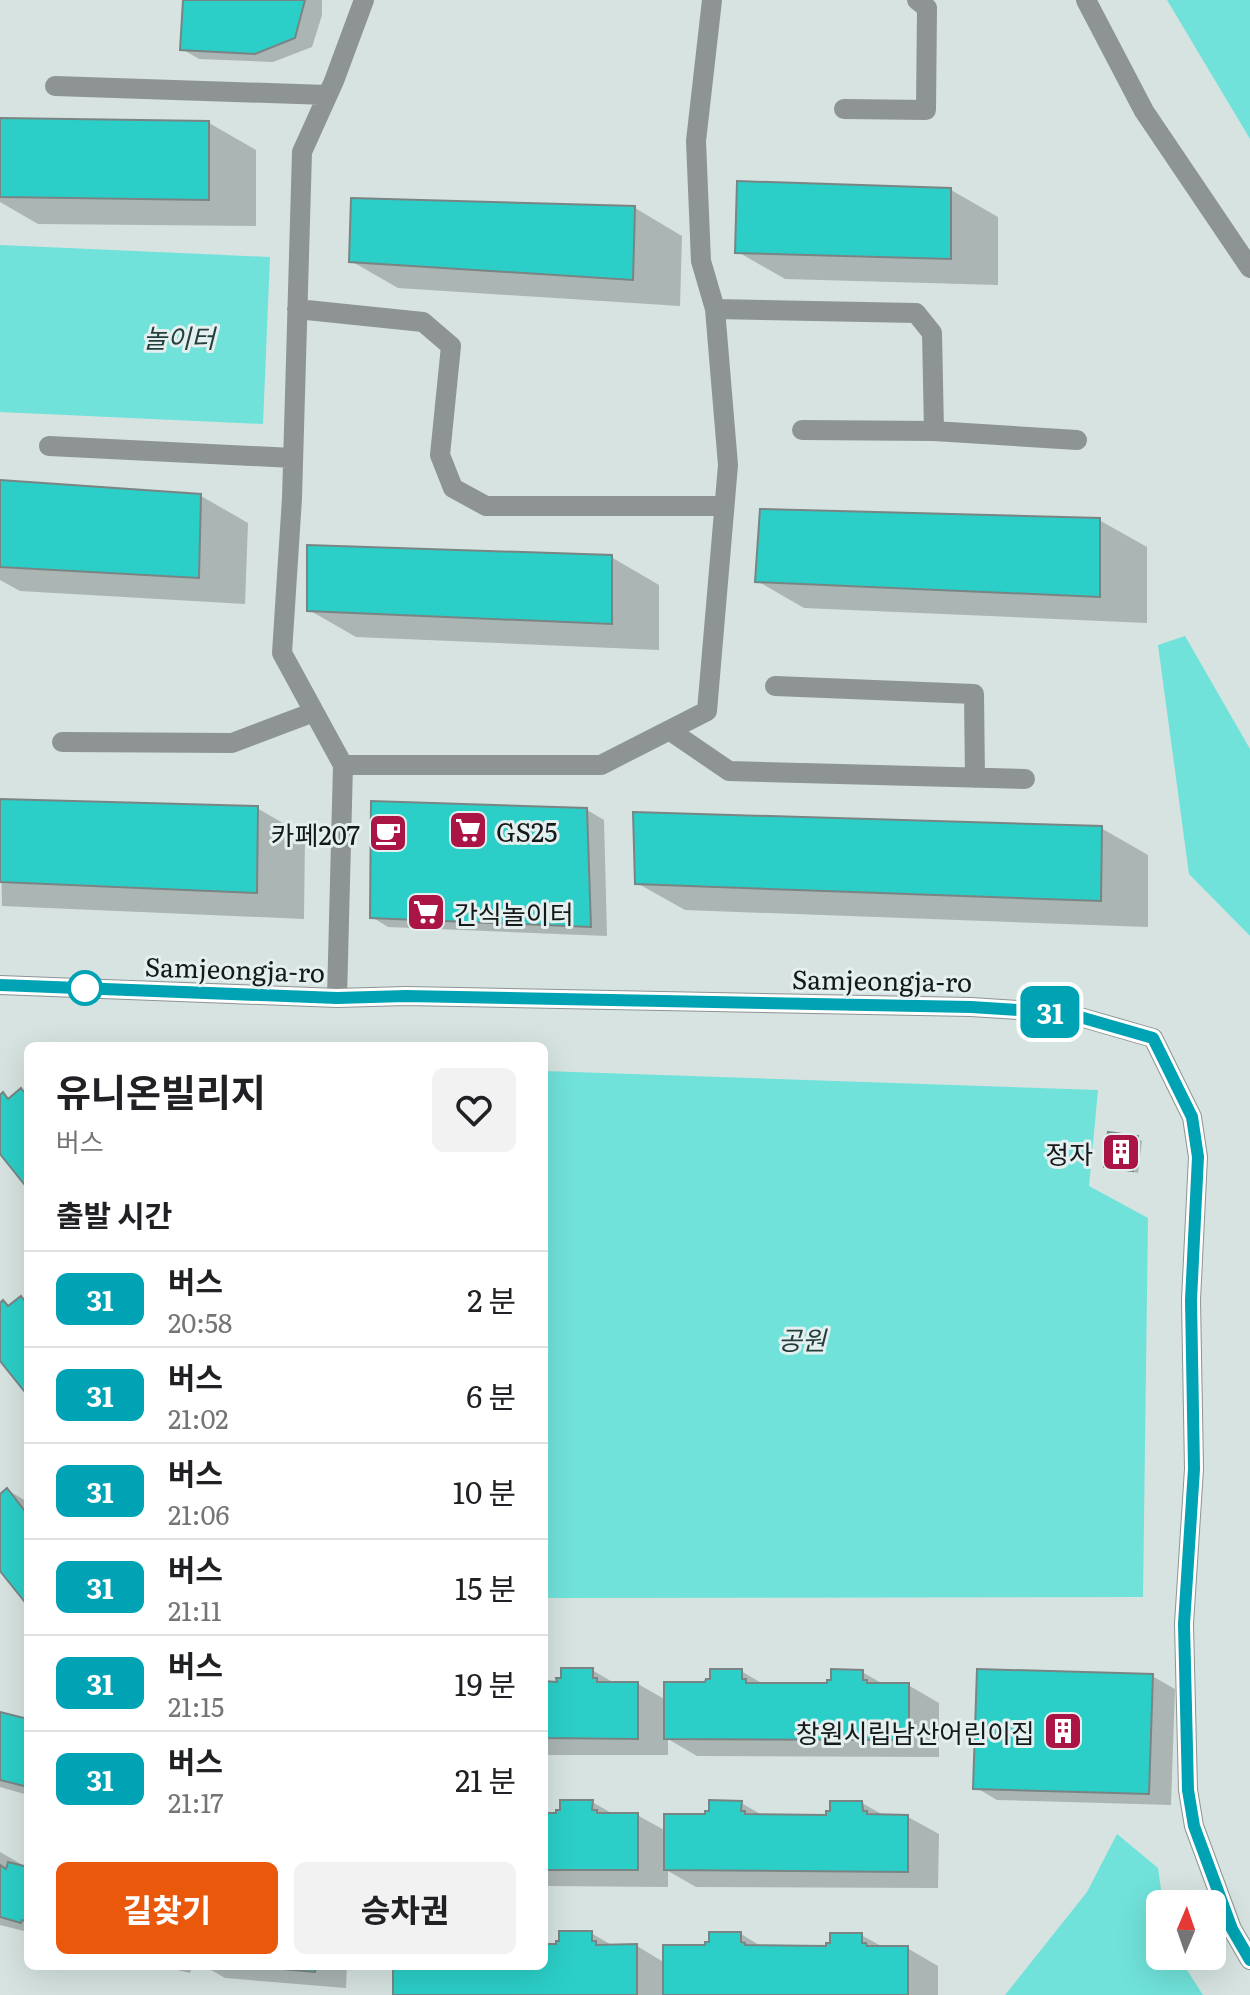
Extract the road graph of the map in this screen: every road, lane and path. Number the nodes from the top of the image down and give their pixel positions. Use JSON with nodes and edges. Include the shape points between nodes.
{"nodes":[{"id":1,"x":364,"y":0,"type":"edge"},
{"id":2,"x":712,"y":0,"type":"edge"},
{"id":3,"x":917,"y":0,"type":"edge"},
{"id":4,"x":1086,"y":0,"type":"edge"},
{"id":5,"x":55,"y":86,"type":"dead end"},
{"id":6,"x":327,"y":95,"type":"junction"},
{"id":7,"x":844,"y":109,"type":"dead end"},
{"id":8,"x":1250,"y":268,"type":"edge"},
{"id":9,"x":297,"y":309,"type":"junction"},
{"id":10,"x":715,"y":309,"type":"junction"},
{"id":11,"x":802,"y":430,"type":"dead end"},
{"id":12,"x":934,"y":431,"type":"junction"},
{"id":13,"x":1077,"y":440,"type":"dead end"},
{"id":14,"x":49,"y":446,"type":"dead end"},
{"id":15,"x":293,"y":458,"type":"junction"},
{"id":16,"x":724,"y":506,"type":"junction"},
{"id":17,"x":775,"y":686,"type":"dead end"},
{"id":18,"x":314,"y":712,"type":"junction"},
{"id":19,"x":669,"y":730,"type":"junction"},
{"id":20,"x":62,"y":742,"type":"dead end"},
{"id":21,"x":343,"y":765,"type":"junction"},
{"id":22,"x":975,"y":778,"type":"junction"},
{"id":23,"x":1025,"y":779,"type":"dead end"},
{"id":24,"x":0,"y":985,"type":"edge"},
{"id":25,"x":337,"y":998,"type":"junction"},
{"id":26,"x":1250,"y":1960,"type":"edge"}],
"edges":[{"from":1,"to":6,"type":"street"},
{"from":2,"to":10,"type":"street","via":[[696,141],[701,261]]},
{"from":3,"to":7,"type":"street","via":[[927,8],[926,110]]},
{"from":4,"to":8,"type":"street","via":[[1144,111]]},
{"from":5,"to":6,"type":"street"},
{"from":6,"to":9,"type":"street","via":[[302,152]]},
{"from":9,"to":15,"type":"street"},
{"from":9,"to":16,"type":"street","via":[[423,322],[451,346],[440,455],[453,488],[486,506]]},
{"from":10,"to":12,"type":"street","via":[[916,313],[932,333]]},
{"from":10,"to":16,"type":"street","via":[[728,465]]},
{"from":11,"to":12,"type":"street"},
{"from":12,"to":13,"type":"street"},
{"from":14,"to":15,"type":"street"},
{"from":15,"to":18,"type":"street","via":[[282,653]]},
{"from":16,"to":19,"type":"street","via":[[707,711]]},
{"from":17,"to":22,"type":"street","via":[[974,694]]},
{"from":18,"to":20,"type":"street","via":[[232,743]]},
{"from":18,"to":21,"type":"street"},
{"from":19,"to":21,"type":"street","via":[[601,765]]},
{"from":19,"to":22,"type":"street","via":[[729,771]]},
{"from":21,"to":25,"type":"street"},
{"from":22,"to":23,"type":"street"},
{"from":24,"to":25,"type":"street","name":"Samjeongja-ro"},
{"from":25,"to":26,"type":"street","name":"Samjeongja-ro","via":[[971,1007],[1066,1013],[1153,1038],[1192,1117],[1198,1157],[1191,1300],[1194,1469],[1184,1624],[1188,1790],[1194,1826],[1232,1929]]}]}
